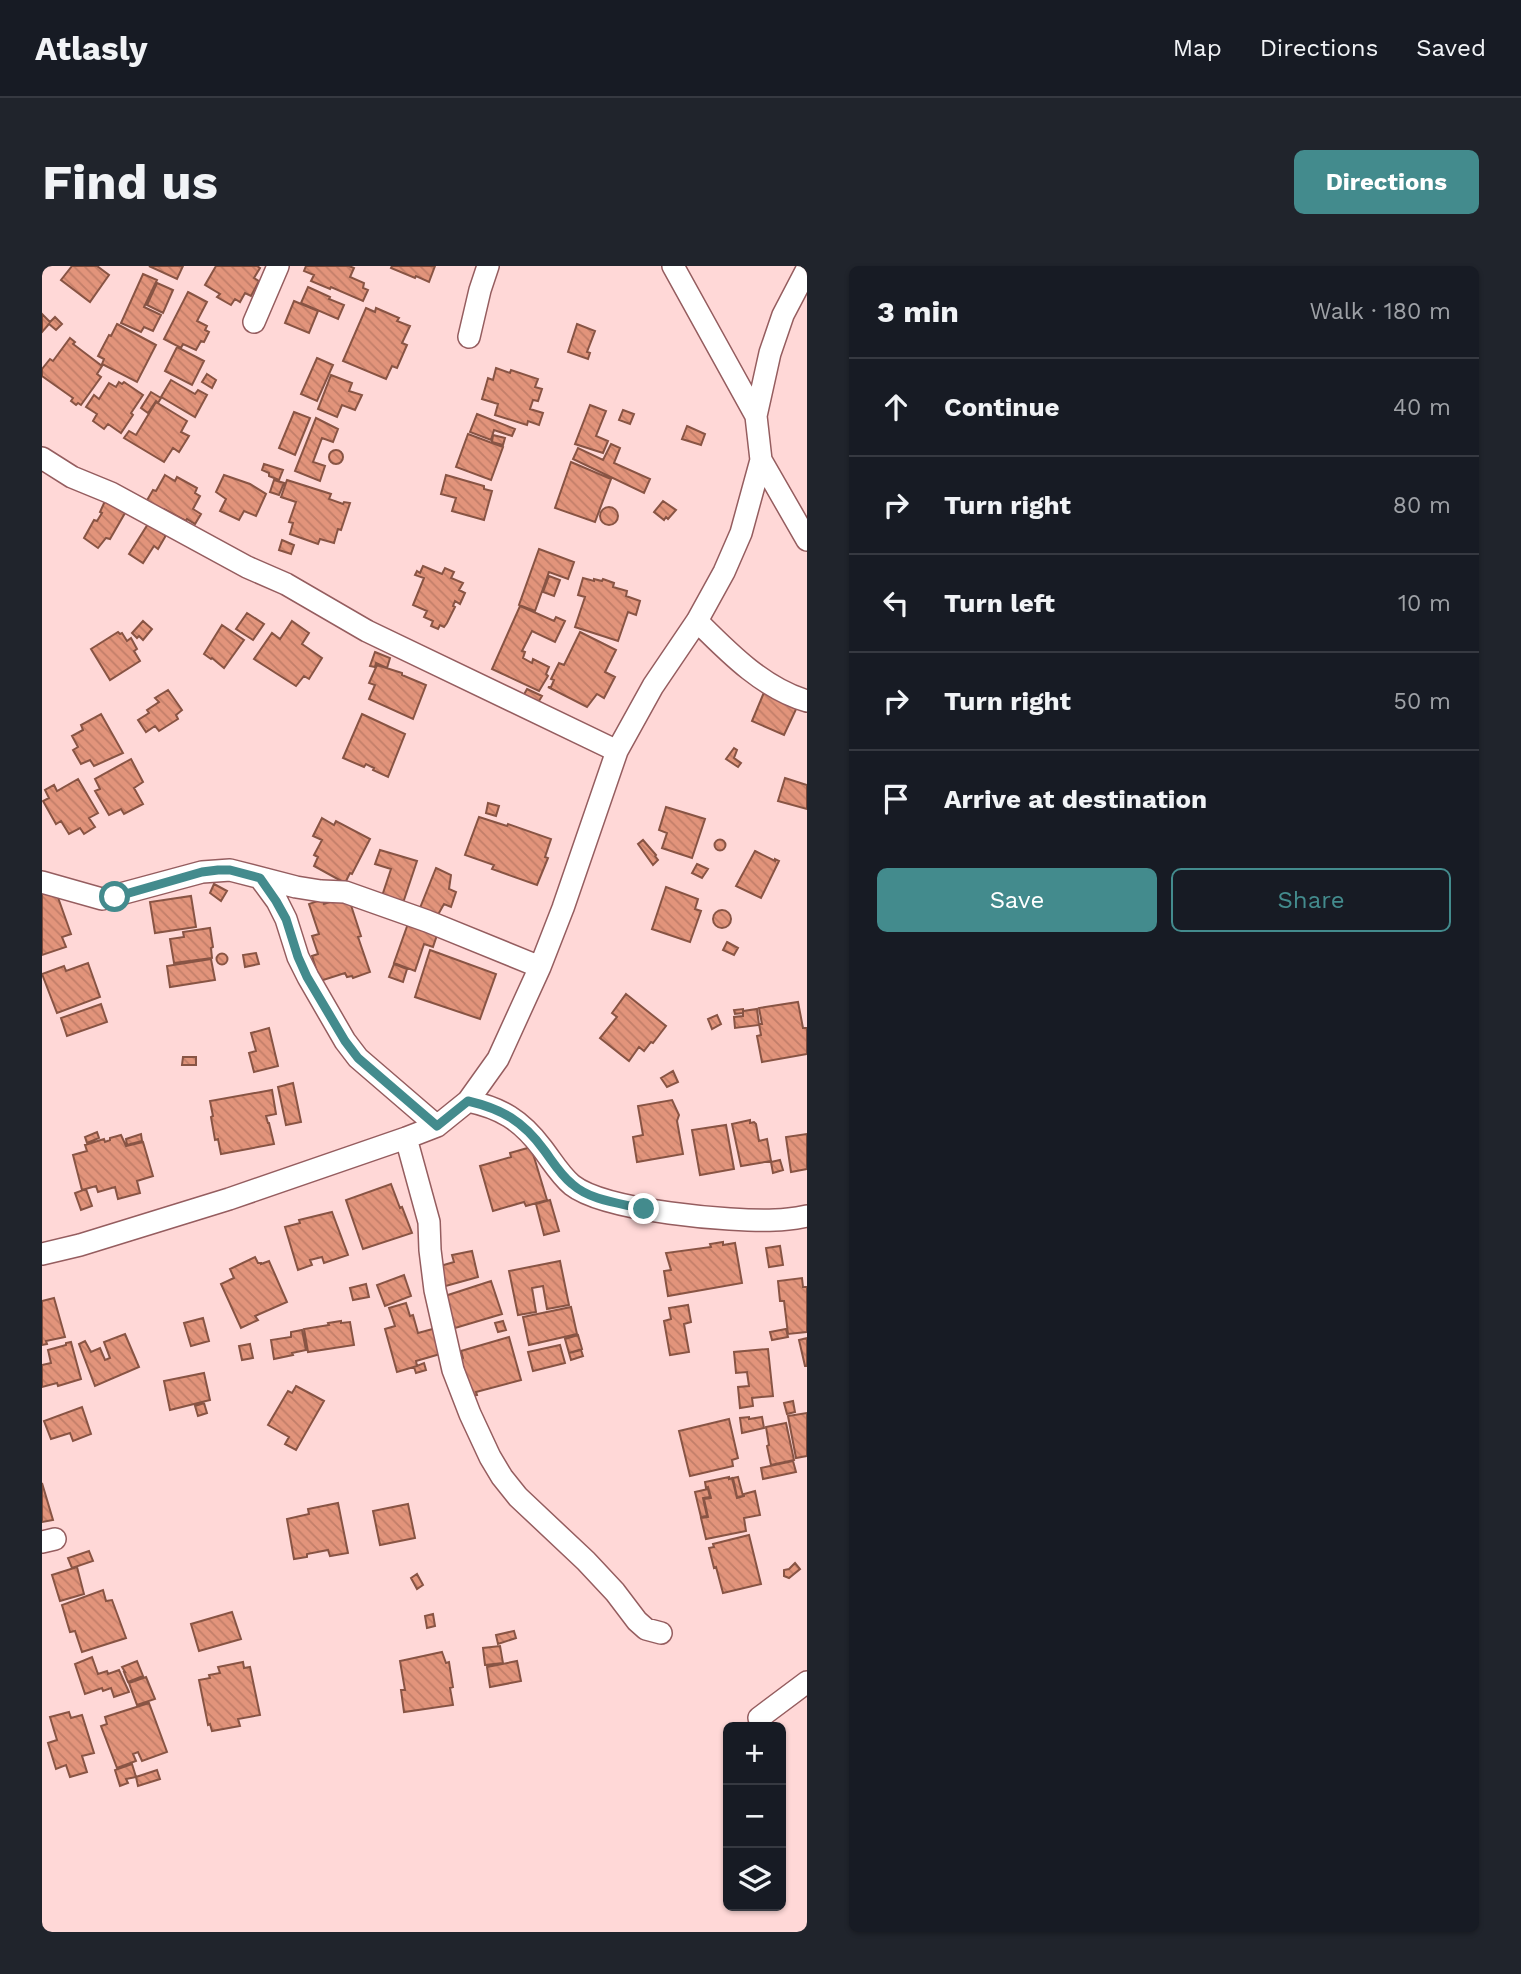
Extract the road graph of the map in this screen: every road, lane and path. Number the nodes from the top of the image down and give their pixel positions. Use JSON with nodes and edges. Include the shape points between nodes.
{"nodes":[{"id":1,"x":278,"y":266,"type":"edge"},
{"id":2,"x":488,"y":266,"type":"edge"},
{"id":3,"x":673,"y":266,"type":"edge"},
{"id":4,"x":807,"y":270,"type":"edge"},
{"id":5,"x":254,"y":322,"type":"dead end"},
{"id":6,"x":470,"y":337,"type":"dead end"},
{"id":7,"x":756,"y":416,"type":"junction"},
{"id":8,"x":42,"y":458,"type":"edge"},
{"id":9,"x":761,"y":460,"type":"junction"},
{"id":10,"x":807,"y":540,"type":"edge"},
{"id":11,"x":697,"y":621,"type":"junction"},
{"id":12,"x":807,"y":701,"type":"edge"},
{"id":13,"x":617,"y":751,"type":"junction"},
{"id":14,"x":260,"y":878,"type":"junction"},
{"id":15,"x":42,"y":882,"type":"edge"},
{"id":16,"x":540,"y":967,"type":"junction"},
{"id":17,"x":468,"y":1101,"type":"junction"},
{"id":18,"x":437,"y":1126,"type":"junction"},
{"id":19,"x":406,"y":1138,"type":"junction"},
{"id":20,"x":807,"y":1216,"type":"edge"},
{"id":21,"x":42,"y":1254,"type":"edge"},
{"id":22,"x":661,"y":1633,"type":"dead end"},
{"id":23,"x":807,"y":1682,"type":"edge"},
{"id":24,"x":759,"y":1718,"type":"dead end"}],
"edges":[{"from":1,"to":5,"type":"street"},
{"from":2,"to":6,"type":"street"},
{"from":3,"to":7,"type":"street"},
{"from":4,"to":7,"type":"street","via":[[783,315]]},
{"from":7,"to":9,"type":"street"},
{"from":8,"to":13,"type":"street","via":[[367,631]]},
{"from":9,"to":10,"type":"street"},
{"from":9,"to":11,"type":"street","via":[[741,533]]},
{"from":11,"to":12,"type":"street","via":[[730,655],[790,696]]},
{"from":11,"to":13,"type":"street"},
{"from":13,"to":16,"type":"street"},
{"from":14,"to":15,"type":"street","via":[[218,870],[102,899]]},
{"from":14,"to":16,"type":"street","via":[[345,892]]},
{"from":14,"to":18,"type":"street","via":[[286,919],[303,967],[345,1041],[358,1058]]},
{"from":16,"to":17,"type":"street","via":[[498,1059]]},
{"from":17,"to":18,"type":"street"},
{"from":17,"to":20,"type":"street","via":[[502,1111],[522,1125],[573,1186],[593,1197],[644,1209],[738,1220]]},
{"from":18,"to":19,"type":"street"},
{"from":19,"to":21,"type":"street","via":[[229,1199]]},
{"from":19,"to":22,"type":"street","via":[[429,1222],[435,1290],[453,1370],[491,1457],[518,1497],[586,1561],[637,1621]]},
{"from":23,"to":24,"type":"street"}]}
